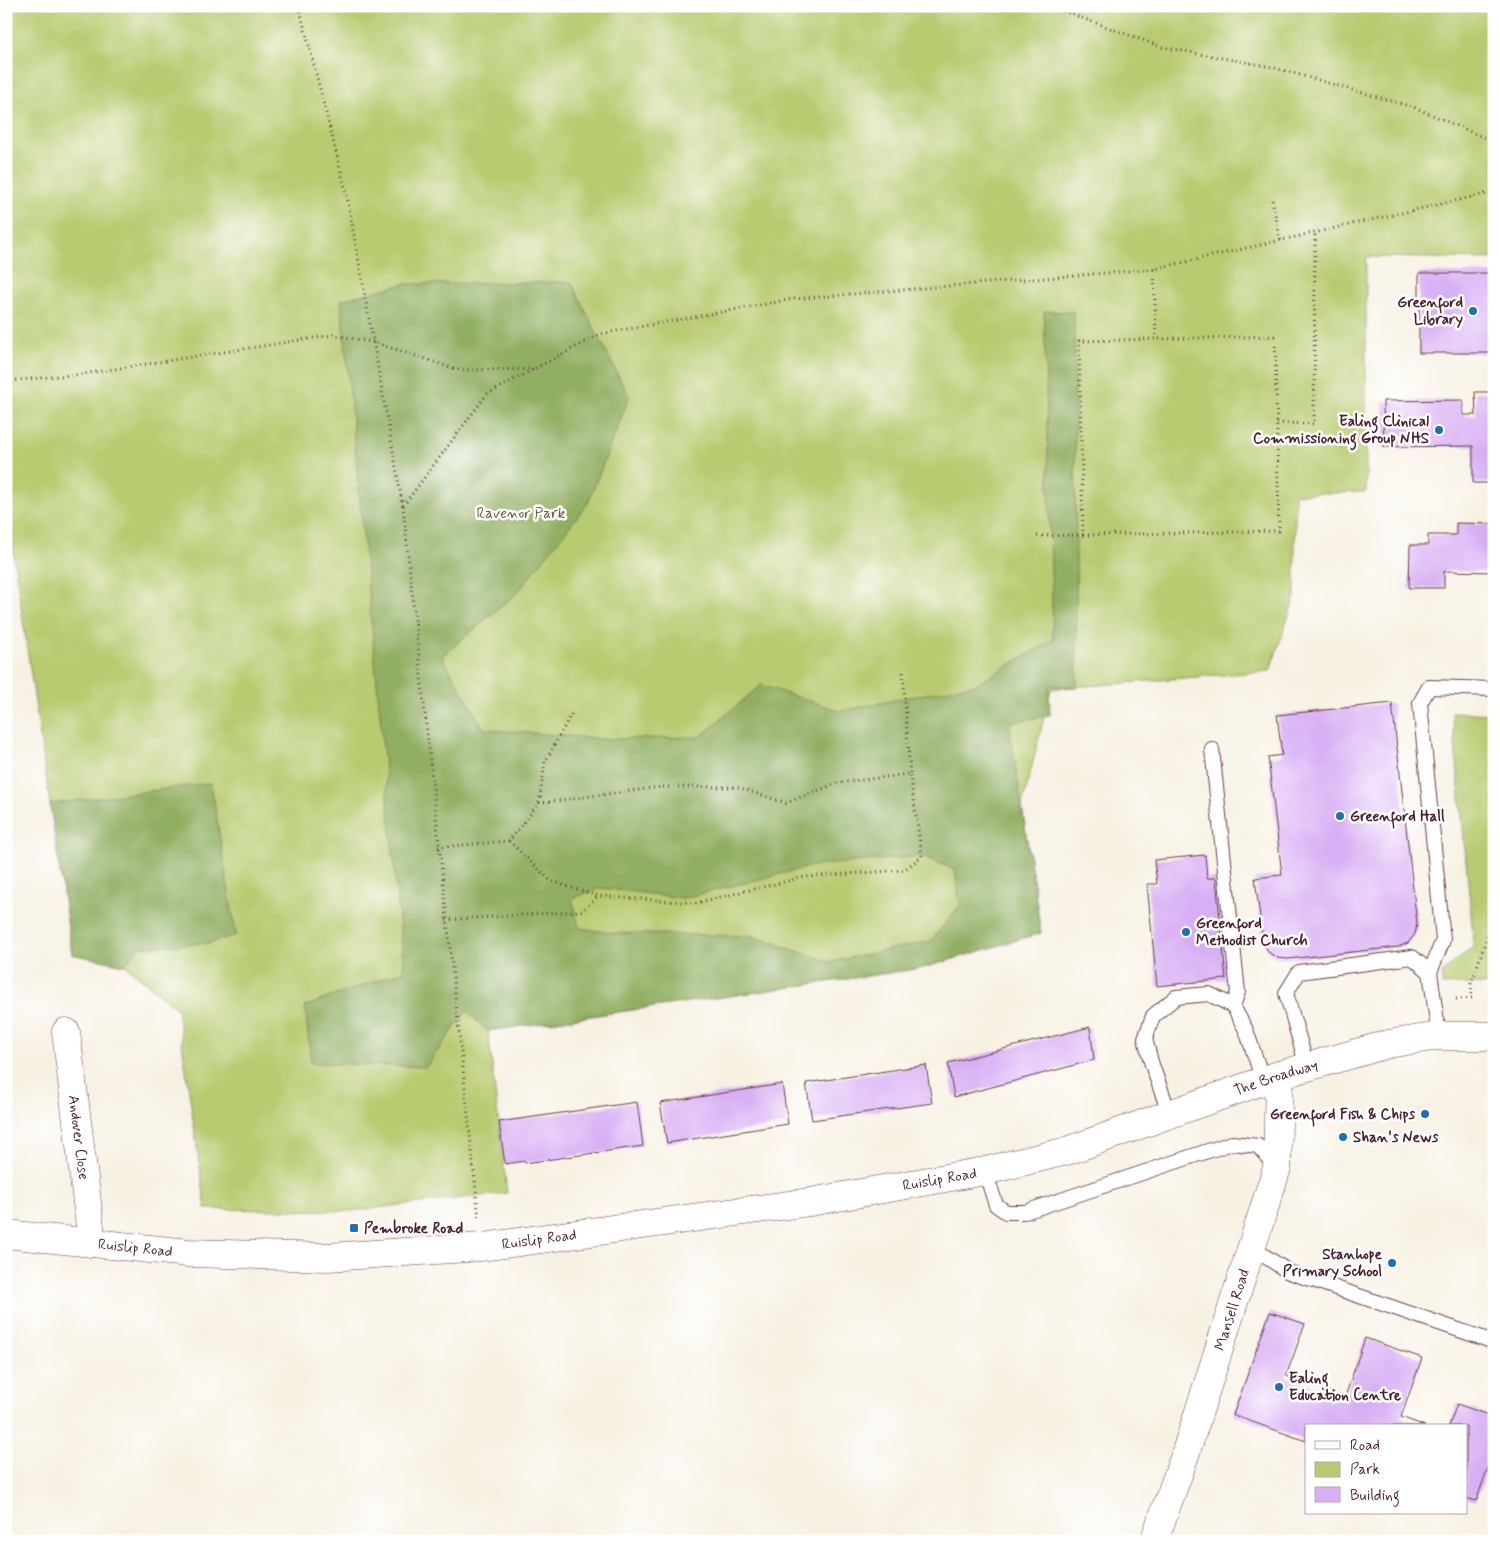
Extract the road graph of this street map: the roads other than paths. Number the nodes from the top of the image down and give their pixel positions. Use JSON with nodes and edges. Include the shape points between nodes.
{"nodes":[{"id":1,"x":1494,"y":689,"type":"edge"},
{"id":2,"x":1212,"y":749,"type":"dead end"},
{"id":3,"x":1430,"y":972,"type":"junction"},
{"id":4,"x":1233,"y":1006,"type":"junction"},
{"id":5,"x":66,"y":1032,"type":"dead end"},
{"id":6,"x":1439,"y":1036,"type":"junction"},
{"id":7,"x":1494,"y":1036,"type":"edge"},
{"id":8,"x":1307,"y":1066,"type":"junction"},
{"id":9,"x":1271,"y":1077,"type":"junction"},
{"id":10,"x":1170,"y":1115,"type":"junction"},
{"id":11,"x":1067,"y":1151,"type":"joint"},
{"id":12,"x":1277,"y":1168,"type":"junction"},
{"id":13,"x":985,"y":1170,"type":"junction"},
{"id":14,"x":6,"y":1234,"type":"edge"},
{"id":15,"x":92,"y":1243,"type":"junction"},
{"id":16,"x":1252,"y":1247,"type":"junction"},
{"id":17,"x":1494,"y":1342,"type":"edge"},
{"id":18,"x":1154,"y":1541,"type":"edge"}],
"edges":[{"from":1,"to":3,"type":"lane","via":[[1429,687],[1420,703],[1443,940]]},
{"from":2,"to":4,"type":"lane","via":[[1238,992]]},
{"from":3,"to":6,"type":"lane"},
{"from":3,"to":8,"type":"lane","via":[[1412,957],[1299,972],[1286,993]]},
{"from":4,"to":9,"type":"lane"},
{"from":4,"to":10,"type":"lane","via":[[1209,994],[1176,997],[1153,1016],[1145,1039]]},
{"from":5,"to":15,"type":"main road","name":"Andover Close"},
{"from":6,"to":7,"type":"main road","name":"The Broadway"},
{"from":6,"to":8,"type":"main road","name":"The Broadway","via":[[1388,1044]]},
{"from":8,"to":9,"type":"main road","name":"The Broadway"},
{"from":9,"to":10,"type":"main road","name":"The Broadway"},
{"from":9,"to":12,"type":"main road","name":"Mansell Road"},
{"from":10,"to":11,"type":"main road","name":"The Broadway"},
{"from":11,"to":13,"type":"main road","name":"Ruislip Road"},
{"from":12,"to":13,"type":"lane","via":[[1258,1146],[1232,1143],[1025,1212],[1006,1212],[996,1205]]},
{"from":12,"to":16,"type":"main road","name":"Mansell Road"},
{"from":13,"to":15,"type":"main road","name":"Ruislip Road","via":[[810,1202],[482,1247],[328,1256],[189,1253]]},
{"from":14,"to":15,"type":"main road","name":"Ruislip Road"},
{"from":16,"to":17,"type":"lane","via":[[1289,1272]]},
{"from":16,"to":18,"type":"main road","name":"Mansell Road"}]}
